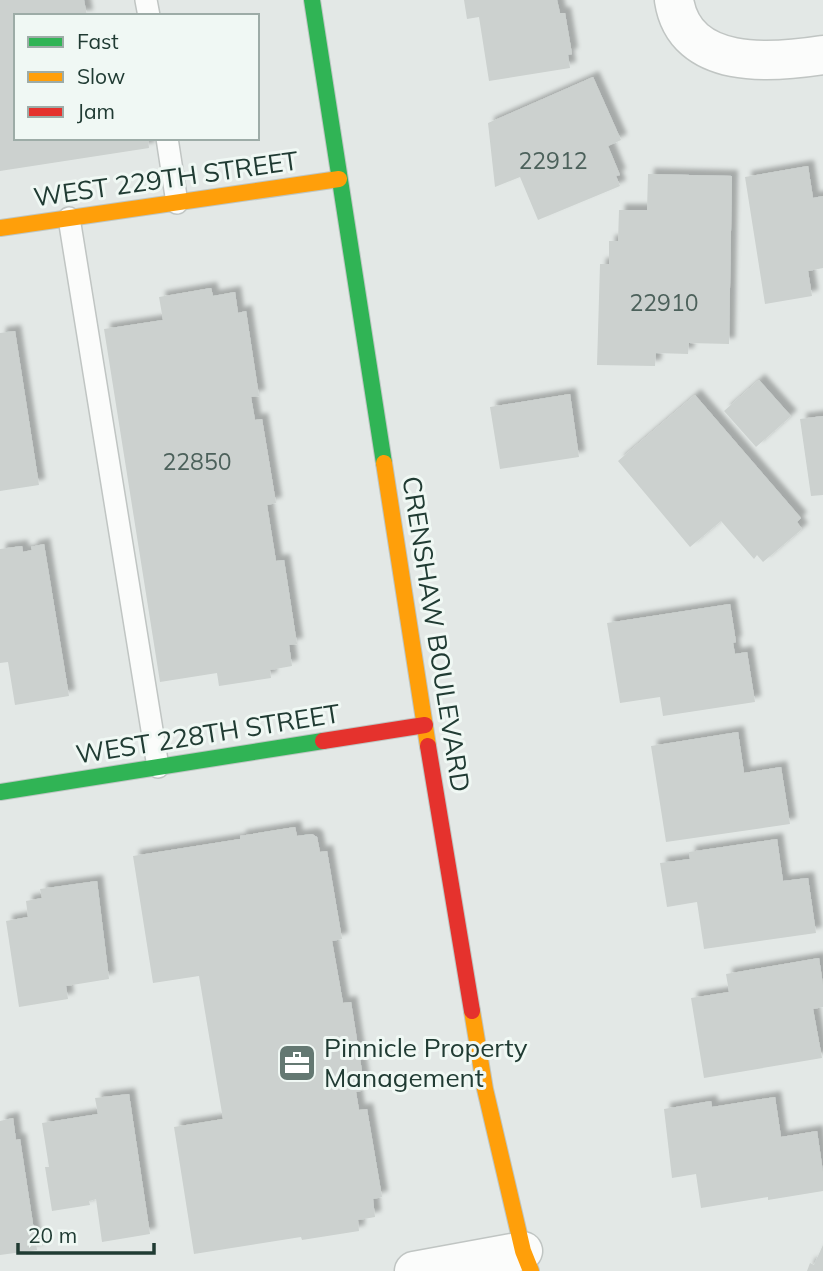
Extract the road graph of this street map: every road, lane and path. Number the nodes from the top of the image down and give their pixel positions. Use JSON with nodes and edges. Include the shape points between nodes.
{"nodes":[{"id":1,"x":312,"y":0,"type":"edge"},
{"id":2,"x":674,"y":0,"type":"edge"},
{"id":3,"x":823,"y":55,"type":"edge"},
{"id":4,"x":167,"y":140,"type":"edge"},
{"id":5,"x":340,"y":178,"type":"junction"},
{"id":6,"x":177,"y":203,"type":"junction"},
{"id":7,"x":69,"y":218,"type":"junction"},
{"id":8,"x":0,"y":228,"type":"edge"},
{"id":9,"x":425,"y":725,"type":"junction"},
{"id":10,"x":159,"y":767,"type":"junction"},
{"id":11,"x":0,"y":792,"type":"edge"},
{"id":12,"x":527,"y":1261,"type":"edge"},
{"id":13,"x":414,"y":1271,"type":"edge"}],
"edges":[{"from":1,"to":5,"type":"main road","name":"CRENSHAW BOULEVARD"},
{"from":2,"to":3,"type":"street","via":[[687,32],[711,50],[744,61]]},
{"from":4,"to":6,"type":"lane"},
{"from":5,"to":6,"type":"main road","name":"WEST 229TH STREET"},
{"from":5,"to":9,"type":"main road","name":"CRENSHAW BOULEVARD"},
{"from":6,"to":7,"type":"main road","name":"WEST 229TH STREET"},
{"from":7,"to":8,"type":"main road","name":"WEST 229TH STREET"},
{"from":7,"to":10,"type":"lane"},
{"from":9,"to":10,"type":"main road","name":"WEST 228TH STREET"},
{"from":9,"to":12,"type":"main road","name":"CRENSHAW BOULEVARD","via":[[485,1089]]},
{"from":10,"to":11,"type":"main road","name":"WEST 228TH STREET"},
{"from":12,"to":13,"type":"street"}]}
